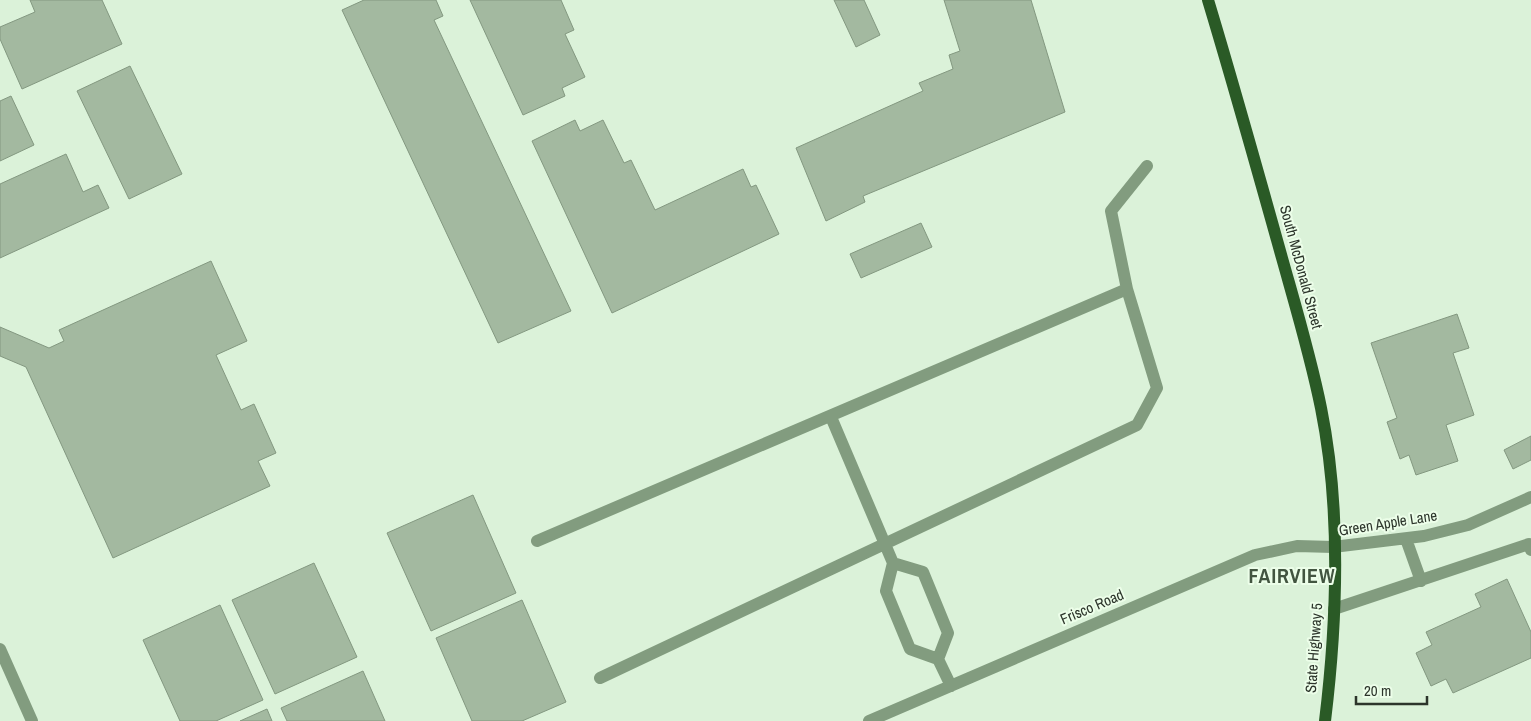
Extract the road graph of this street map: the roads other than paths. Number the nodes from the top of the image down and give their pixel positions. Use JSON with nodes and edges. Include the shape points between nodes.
{"nodes":[{"id":1,"x":1208,"y":0,"type":"edge"},
{"id":2,"x":1147,"y":166,"type":"dead end"},
{"id":3,"x":1127,"y":289,"type":"junction"},
{"id":4,"x":831,"y":417,"type":"junction"},
{"id":5,"x":1531,"y":497,"type":"edge"},
{"id":6,"x":1406,"y":539,"type":"junction"},
{"id":7,"x":537,"y":541,"type":"dead end"},
{"id":8,"x":885,"y":544,"type":"junction"},
{"id":9,"x":1333,"y":547,"type":"junction"},
{"id":10,"x":1531,"y":550,"type":"edge"},
{"id":11,"x":893,"y":563,"type":"junction"},
{"id":12,"x":1420,"y":581,"type":"junction"},
{"id":13,"x":1334,"y":609,"type":"junction"},
{"id":14,"x":0,"y":649,"type":"edge"},
{"id":15,"x":938,"y":659,"type":"junction"},
{"id":16,"x":600,"y":678,"type":"dead end"},
{"id":17,"x":951,"y":686,"type":"junction"},
{"id":18,"x":32,"y":721,"type":"edge"},
{"id":19,"x":869,"y":721,"type":"edge"},
{"id":20,"x":1325,"y":721,"type":"edge"}],
"edges":[{"from":1,"to":9,"type":"main road","name":"South McDonald Street","via":[[1249,137],[1321,409],[1332,506]]},
{"from":2,"to":3,"type":"street","via":[[1111,212]]},
{"from":3,"to":4,"type":"street"},
{"from":3,"to":8,"type":"street","via":[[1157,388],[1137,425]]},
{"from":4,"to":7,"type":"street"},
{"from":4,"to":8,"type":"street"},
{"from":5,"to":6,"type":"street","name":"Green Apple Lane","via":[[1468,524]]},
{"from":6,"to":9,"type":"street","name":"Green Apple Lane"},
{"from":6,"to":12,"type":"street"},
{"from":8,"to":11,"type":"street"},
{"from":8,"to":16,"type":"street"},
{"from":9,"to":13,"type":"main road","name":"State Highway 5"},
{"from":9,"to":17,"type":"street","name":"Frisco Road","via":[[1297,546],[1255,555]]},
{"from":10,"to":12,"type":"street","via":[[1528,544]]},
{"from":11,"to":15,"type":"street","via":[[886,591],[910,649]]},
{"from":11,"to":15,"type":"street","via":[[923,572],[948,633]]},
{"from":12,"to":13,"type":"street"},
{"from":13,"to":20,"type":"main road","name":"State Highway 5"},
{"from":14,"to":18,"type":"street"},
{"from":15,"to":17,"type":"street"},
{"from":17,"to":19,"type":"street","name":"Frisco Road"}]}
